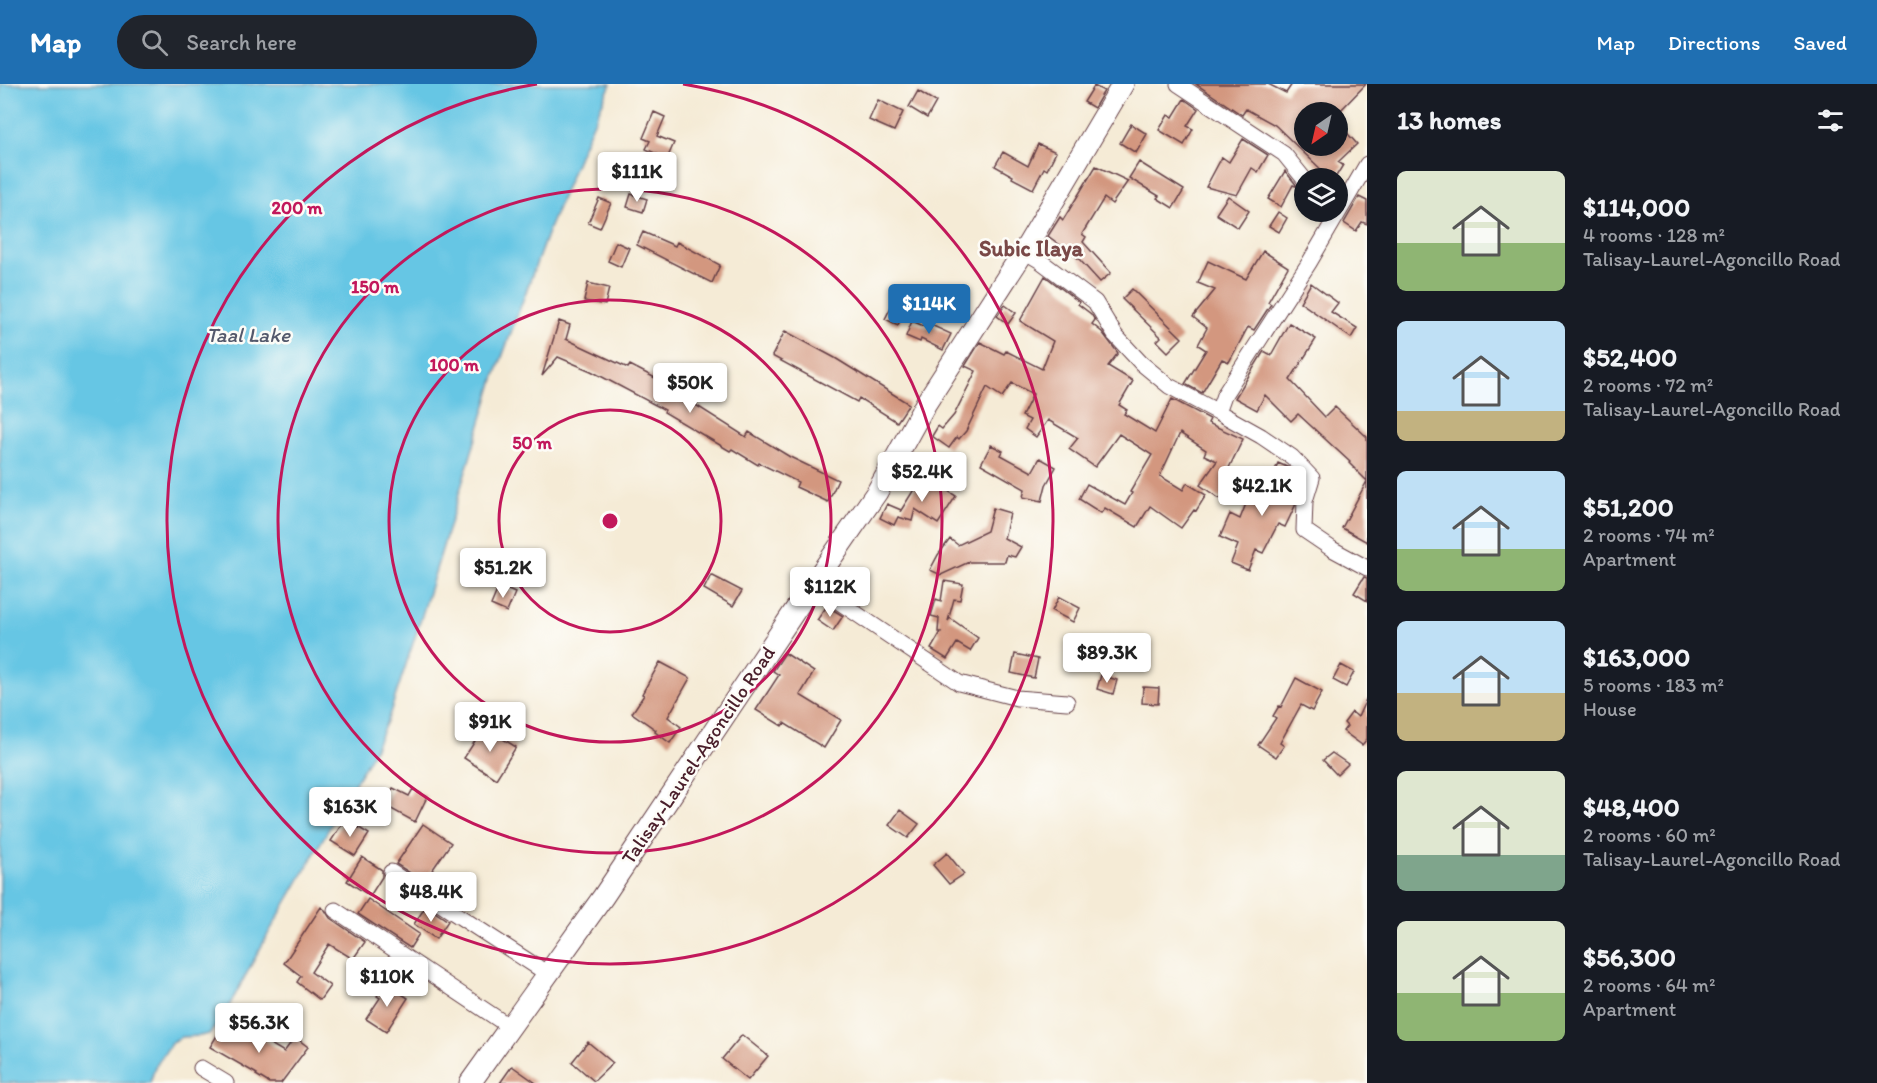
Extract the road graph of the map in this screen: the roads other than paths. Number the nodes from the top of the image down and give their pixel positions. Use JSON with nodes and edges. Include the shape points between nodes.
{"nodes":[{"id":1,"x":1123,"y":84,"type":"edge"},
{"id":2,"x":1178,"y":84,"type":"edge"},
{"id":3,"x":1367,"y":164,"type":"edge"},
{"id":4,"x":1295,"y":168,"type":"edge"},
{"id":5,"x":1348,"y":192,"type":"edge"},
{"id":6,"x":1330,"y":222,"type":"edge"},
{"id":7,"x":1024,"y":251,"type":"junction"},
{"id":8,"x":1218,"y":412,"type":"junction"},
{"id":9,"x":1367,"y":568,"type":"edge"},
{"id":10,"x":814,"y":585,"type":"junction"},
{"id":11,"x":1067,"y":702,"type":"dead end"},
{"id":12,"x":391,"y":872,"type":"dead end"},
{"id":13,"x":335,"y":910,"type":"dead end"},
{"id":14,"x":548,"y":974,"type":"junction"},
{"id":15,"x":510,"y":1027,"type":"junction"},
{"id":16,"x":201,"y":1068,"type":"dead end"},
{"id":17,"x":226,"y":1083,"type":"edge"},
{"id":18,"x":470,"y":1083,"type":"edge"}],
"edges":[{"from":1,"to":7,"type":"main road","name":"Talisay-Laurel-Agoncillo Road"},
{"from":2,"to":4,"type":"street","via":[[1284,154]]},
{"from":3,"to":5,"type":"street"},
{"from":6,"to":8,"type":"street","via":[[1309,263],[1224,395]]},
{"from":7,"to":8,"type":"street","via":[[1095,303],[1115,335],[1141,363],[1169,386]]},
{"from":7,"to":10,"type":"main road","name":"Talisay-Laurel-Agoncillo Road","via":[[926,402],[877,492]]},
{"from":8,"to":9,"type":"street","via":[[1292,457],[1312,478],[1305,501],[1304,530]]},
{"from":10,"to":11,"type":"street","via":[[960,683],[1017,698]]},
{"from":10,"to":14,"type":"main road","name":"Talisay-Laurel-Agoncillo Road"},
{"from":12,"to":14,"type":"street"},
{"from":13,"to":15,"type":"street"},
{"from":14,"to":15,"type":"main road","name":"Talisay-Laurel-Agoncillo Road"},
{"from":15,"to":18,"type":"main road","name":"Talisay-Laurel-Agoncillo Road"},
{"from":16,"to":17,"type":"street"}]}
